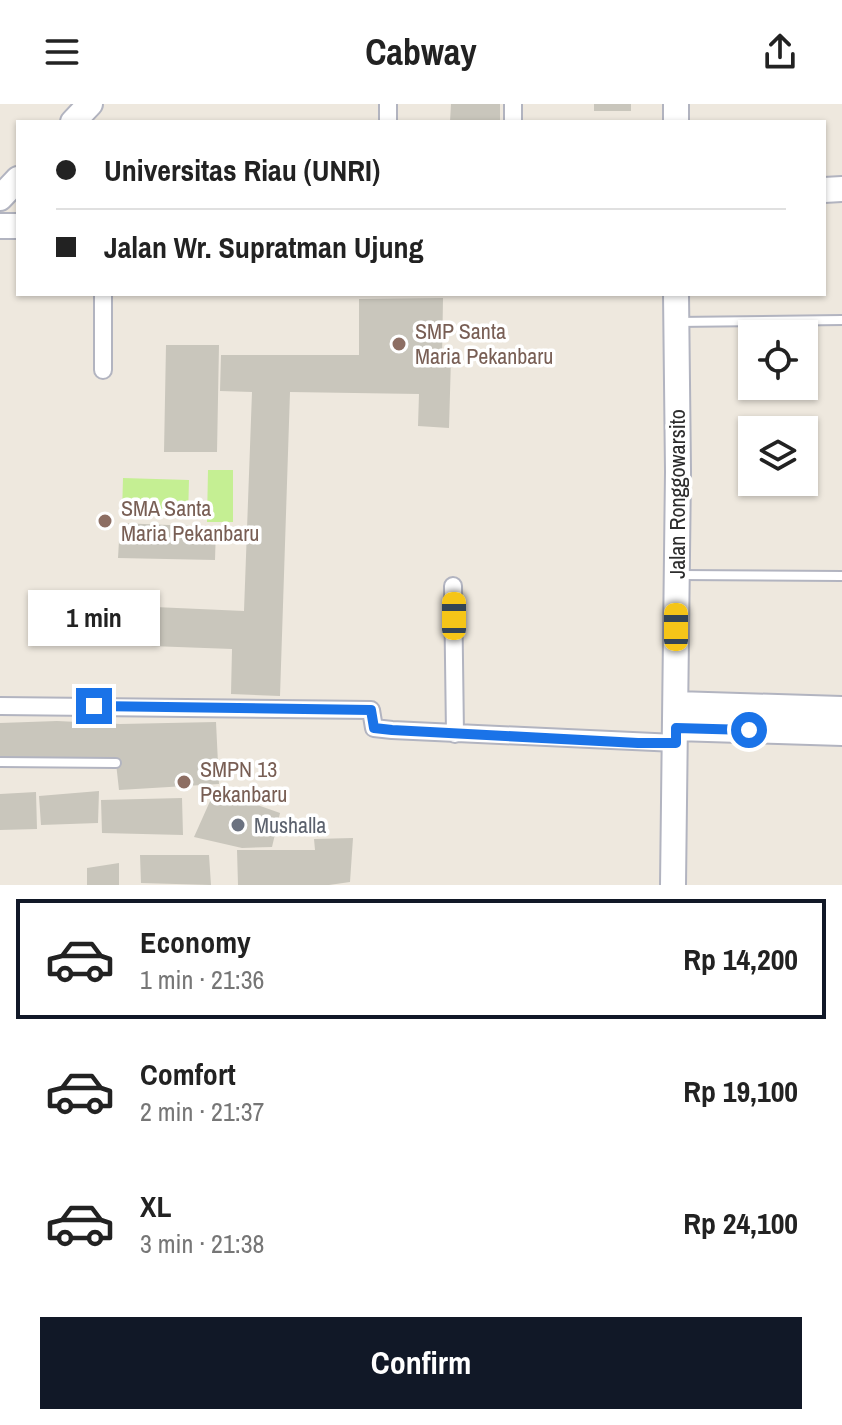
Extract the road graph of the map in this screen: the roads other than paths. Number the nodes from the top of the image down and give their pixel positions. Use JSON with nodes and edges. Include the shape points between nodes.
{"nodes":[{"id":1,"x":90,"y":104,"type":"edge"},
{"id":2,"x":75,"y":120,"type":"edge"},
{"id":3,"x":16,"y":181,"type":"edge"},
{"id":4,"x":0,"y":198,"type":"edge"},
{"id":5,"x":103,"y":296,"type":"edge"},
{"id":6,"x":676,"y":296,"type":"edge"},
{"id":7,"x":842,"y":320,"type":"edge"},
{"id":8,"x":676,"y":322,"type":"junction"},
{"id":9,"x":103,"y":370,"type":"dead end"},
{"id":10,"x":677,"y":575,"type":"junction"},
{"id":11,"x":842,"y":576,"type":"edge"},
{"id":12,"x":453,"y":586,"type":"dead end"},
{"id":13,"x":676,"y":704,"type":"junction"},
{"id":14,"x":0,"y":706,"type":"edge"},
{"id":15,"x":842,"y":709,"type":"edge"},
{"id":16,"x":842,"y":733,"type":"edge"},
{"id":17,"x":455,"y":734,"type":"junction"},
{"id":18,"x":676,"y":736,"type":"junction"},
{"id":19,"x":0,"y":762,"type":"edge"},
{"id":20,"x":116,"y":763,"type":"dead end"},
{"id":21,"x":673,"y":885,"type":"edge"}],
"edges":[{"from":1,"to":2,"type":"street"},
{"from":3,"to":4,"type":"street"},
{"from":5,"to":9,"type":"street"},
{"from":6,"to":8,"type":"street","name":"Jalan Ronggowarsito"},
{"from":7,"to":8,"type":"lane"},
{"from":8,"to":10,"type":"street","name":"Jalan Ronggowarsito"},
{"from":10,"to":11,"type":"lane"},
{"from":10,"to":13,"type":"street","name":"Jalan Ronggowarsito"},
{"from":12,"to":17,"type":"street"},
{"from":13,"to":15,"type":"street"},
{"from":13,"to":18,"type":"street","name":"Jalan Ronggowarsito"},
{"from":14,"to":17,"type":"street","via":[[371,710],[374,728]]},
{"from":16,"to":18,"type":"street"},
{"from":17,"to":18,"type":"street"},
{"from":18,"to":21,"type":"street","name":"Jalan Ronggowarsito"},
{"from":19,"to":20,"type":"lane"}]}
